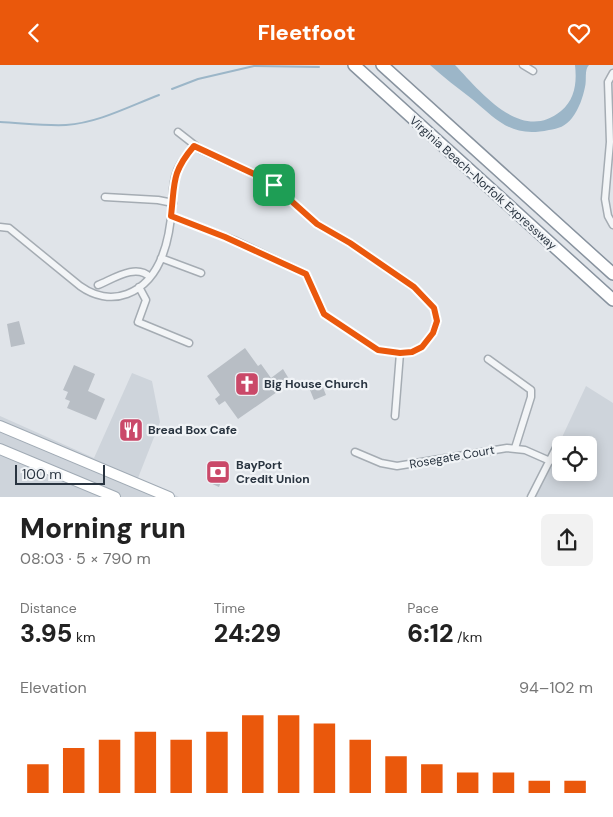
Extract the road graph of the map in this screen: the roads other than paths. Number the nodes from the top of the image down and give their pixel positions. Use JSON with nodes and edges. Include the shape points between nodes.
{"nodes":[{"id":1,"x":354,"y":65,"type":"edge"},
{"id":2,"x":382,"y":65,"type":"edge"},
{"id":3,"x":523,"y":65,"type":"edge"},
{"id":4,"x":533,"y":71,"type":"dead end"},
{"id":5,"x":613,"y":73,"type":"edge"},
{"id":6,"x":611,"y":107,"type":"edge"},
{"id":7,"x":178,"y":132,"type":"dead end"},
{"id":8,"x":611,"y":142,"type":"edge"},
{"id":9,"x":194,"y":146,"type":"junction"},
{"id":10,"x":610,"y":178,"type":"edge"},
{"id":11,"x":105,"y":197,"type":"dead end"},
{"id":12,"x":173,"y":203,"type":"junction"},
{"id":13,"x":171,"y":216,"type":"junction"},
{"id":14,"x":612,"y":221,"type":"edge"},
{"id":15,"x":0,"y":227,"type":"edge"},
{"id":16,"x":161,"y":258,"type":"junction"},
{"id":17,"x":201,"y":273,"type":"dead end"},
{"id":18,"x":613,"y":275,"type":"edge"},
{"id":19,"x":150,"y":277,"type":"junction"},
{"id":20,"x":98,"y":285,"type":"dead end"},
{"id":21,"x":139,"y":287,"type":"junction"},
{"id":22,"x":613,"y":300,"type":"edge"},
{"id":23,"x":189,"y":343,"type":"dead end"},
{"id":24,"x":400,"y":353,"type":"junction"},
{"id":25,"x":488,"y":359,"type":"dead end"},
{"id":26,"x":395,"y":416,"type":"dead end"},
{"id":27,"x":0,"y":426,"type":"edge"},
{"id":28,"x":515,"y":448,"type":"junction"},
{"id":29,"x":0,"y":449,"type":"edge"},
{"id":30,"x":355,"y":452,"type":"dead end"},
{"id":31,"x":552,"y":457,"type":"edge"},
{"id":32,"x":550,"y":461,"type":"junction"},
{"id":33,"x":115,"y":497,"type":"edge"},
{"id":34,"x":169,"y":497,"type":"edge"},
{"id":35,"x":531,"y":497,"type":"edge"}],
"edges":[{"from":1,"to":22,"type":"highway","name":"Virginia Beach-Norfolk Expressway"},
{"from":2,"to":18,"type":"highway","name":"Virginia Beach-Norfolk Expressway"},
{"from":3,"to":4,"type":"street"},
{"from":5,"to":6,"type":"street","via":[[608,83]]},
{"from":6,"to":8,"type":"street"},
{"from":7,"to":9,"type":"street"},
{"from":8,"to":10,"type":"street"},
{"from":9,"to":12,"type":"street","via":[[177,171],[172,190]]},
{"from":9,"to":24,"type":"street","via":[[269,181],[317,224],[372,258],[431,302],[436,314],[433,333],[422,347]]},
{"from":10,"to":14,"type":"street","via":[[606,199]]},
{"from":11,"to":12,"type":"street"},
{"from":12,"to":13,"type":"street"},
{"from":13,"to":16,"type":"street"},
{"from":13,"to":24,"type":"street","via":[[306,274],[320,307],[329,318],[378,350]]},
{"from":15,"to":21,"type":"street","via":[[9,228],[92,293],[118,296]]},
{"from":16,"to":17,"type":"street"},
{"from":16,"to":19,"type":"street"},
{"from":19,"to":20,"type":"street","via":[[135,271]]},
{"from":19,"to":21,"type":"street"},
{"from":21,"to":23,"type":"street","via":[[146,300],[138,322]]},
{"from":24,"to":26,"type":"street"},
{"from":25,"to":28,"type":"street","via":[[531,390]]},
{"from":27,"to":34,"type":"main road"},
{"from":28,"to":30,"type":"street","name":"Rosegate Court","via":[[406,466],[391,465]]},
{"from":28,"to":32,"type":"street","name":"Rosegate Court"},
{"from":29,"to":33,"type":"main road"},
{"from":31,"to":32,"type":"street"},
{"from":32,"to":35,"type":"street"}]}
